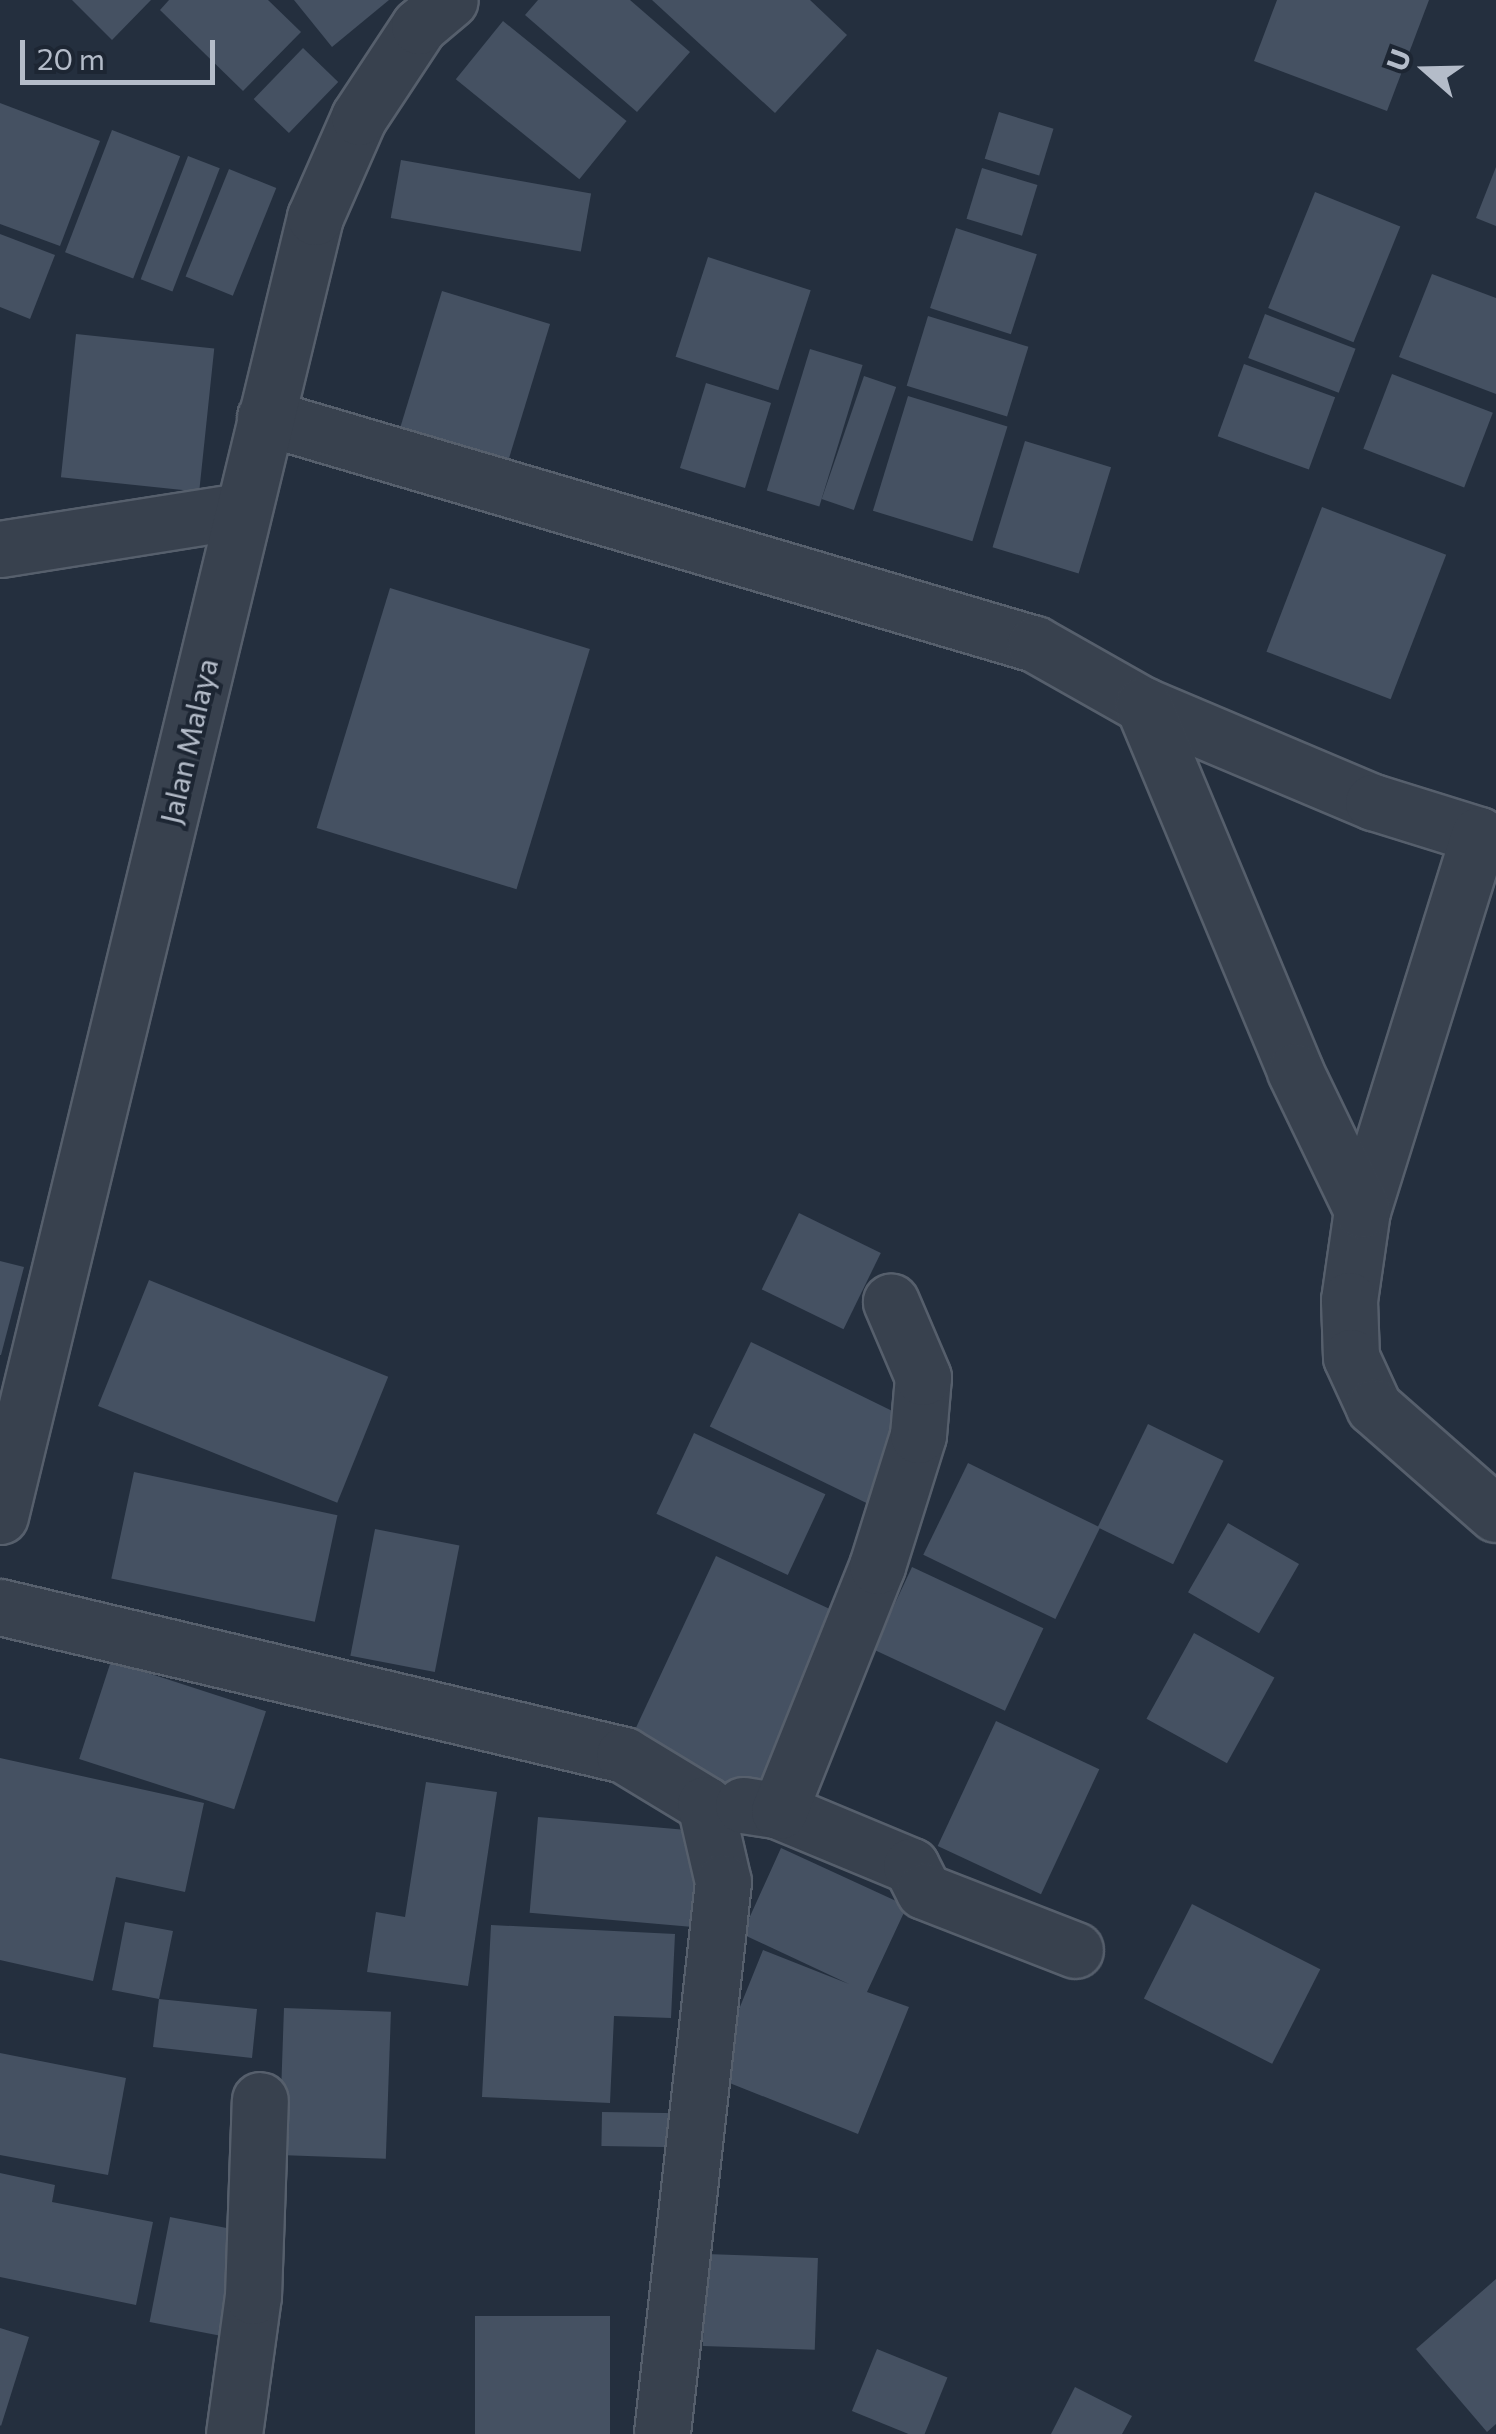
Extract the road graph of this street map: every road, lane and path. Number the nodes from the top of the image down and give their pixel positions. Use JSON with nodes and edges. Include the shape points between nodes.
{"nodes":[{"id":1,"x":450,"y":0,"type":"edge"},
{"id":2,"x":266,"y":417,"type":"junction"},
{"id":3,"x":240,"y":512,"type":"junction"},
{"id":4,"x":0,"y":550,"type":"edge"},
{"id":5,"x":1143,"y":705,"type":"junction"},
{"id":6,"x":1488,"y":814,"type":"edge"},
{"id":7,"x":1362,"y":1210,"type":"junction"},
{"id":8,"x":891,"y":1302,"type":"dead end"},
{"id":9,"x":1496,"y":1514,"type":"edge"},
{"id":10,"x":0,"y":1516,"type":"edge"},
{"id":11,"x":0,"y":1607,"type":"edge"},
{"id":12,"x":705,"y":1804,"type":"junction"},
{"id":13,"x":778,"y":1811,"type":"junction"},
{"id":14,"x":1076,"y":1950,"type":"dead end"},
{"id":15,"x":260,"y":2100,"type":"dead end"},
{"id":16,"x":662,"y":2433,"type":"edge"},
{"id":17,"x":234,"y":2434,"type":"edge"}],
"edges":[{"from":1,"to":2,"type":"street","name":"Jalan Malaya","via":[[419,26],[358,117],[315,217]]},
{"from":2,"to":3,"type":"street","name":"Jalan Malaya"},
{"from":2,"to":5,"type":"street","via":[[1035,644]]},
{"from":3,"to":4,"type":"street"},
{"from":3,"to":10,"type":"street","name":"Jalan Malaya"},
{"from":5,"to":6,"type":"street","via":[[1373,802]]},
{"from":5,"to":7,"type":"street","via":[[1295,1070]]},
{"from":6,"to":7,"type":"street"},
{"from":7,"to":9,"type":"street","via":[[1349,1300],[1351,1357],[1374,1407]]},
{"from":8,"to":13,"type":"street","via":[[923,1377],[918,1435],[877,1566]]},
{"from":11,"to":12,"type":"street","via":[[624,1755]]},
{"from":12,"to":13,"type":"street"},
{"from":12,"to":16,"type":"street","via":[[723,1882]]},
{"from":13,"to":14,"type":"street","via":[[911,1866],[924,1891]]},
{"from":15,"to":17,"type":"street","via":[[253,2296]]}]}
